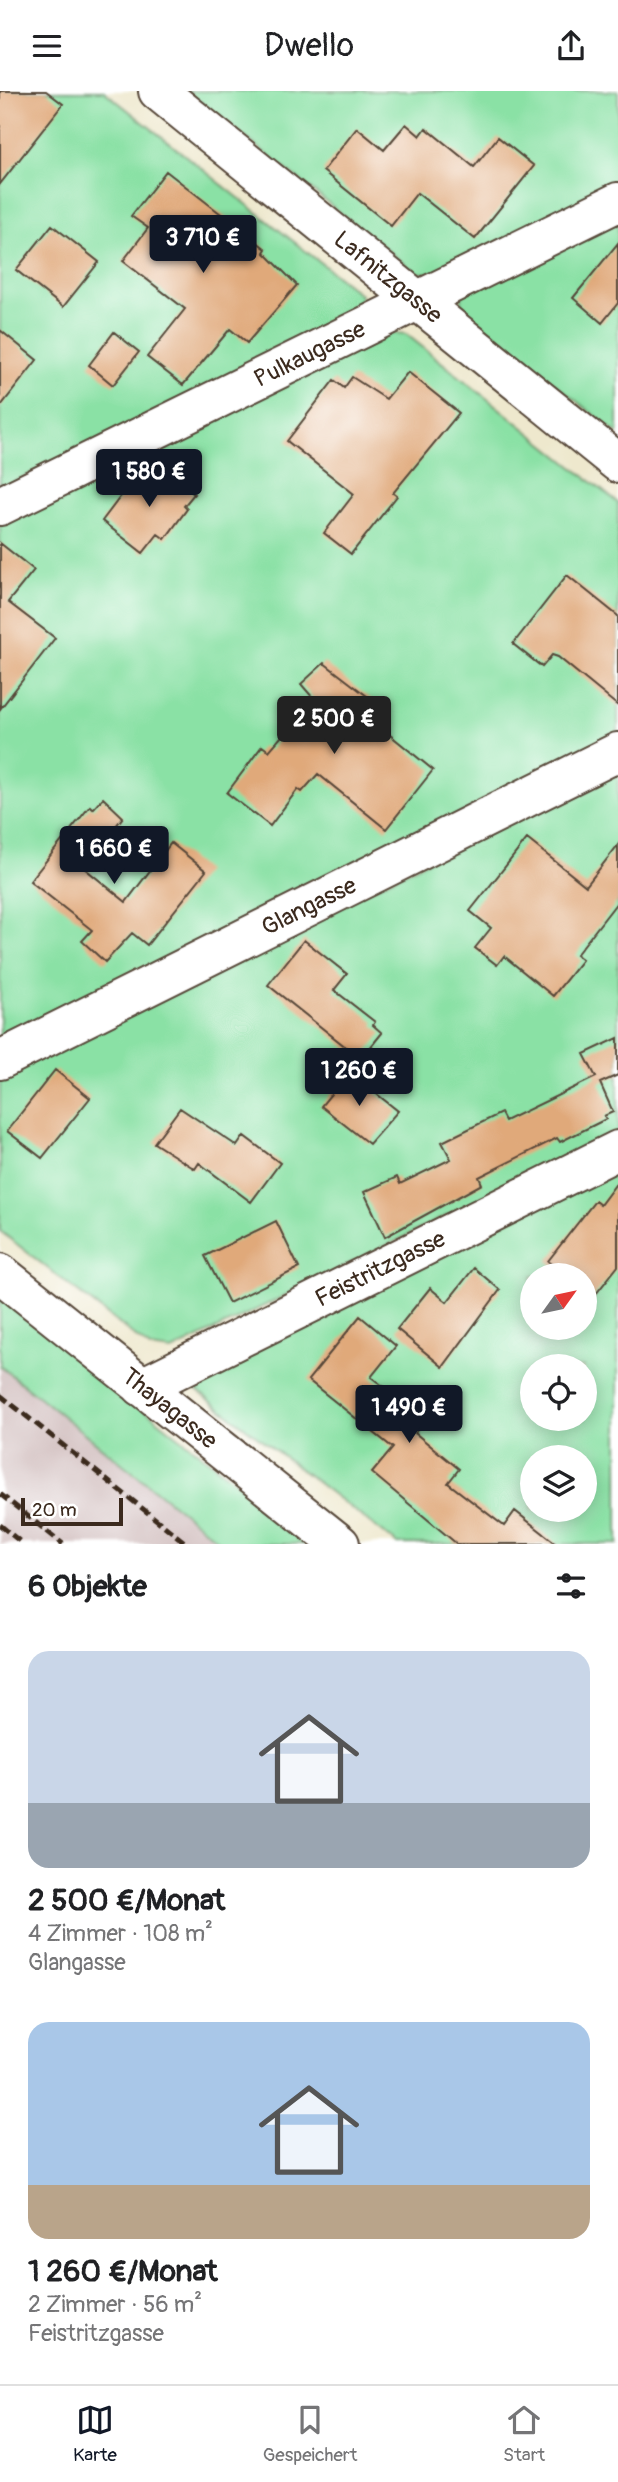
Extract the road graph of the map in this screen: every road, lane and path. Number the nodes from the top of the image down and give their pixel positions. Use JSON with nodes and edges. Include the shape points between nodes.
{"nodes":[{"id":1,"x":158,"y":91,"type":"edge"},
{"id":2,"x":618,"y":202,"type":"edge"},
{"id":3,"x":415,"y":302,"type":"junction"},
{"id":4,"x":618,"y":463,"type":"edge"},
{"id":5,"x":0,"y":506,"type":"edge"},
{"id":6,"x":618,"y":752,"type":"edge"},
{"id":7,"x":0,"y":1060,"type":"edge"},
{"id":8,"x":618,"y":1150,"type":"edge"},
{"id":9,"x":0,"y":1273,"type":"edge"},
{"id":10,"x":142,"y":1387,"type":"junction"},
{"id":11,"x":340,"y":1544,"type":"edge"}],
"edges":[{"from":1,"to":3,"type":"street","name":"Lafnitzgasse"},
{"from":2,"to":3,"type":"street","name":"Pulkaugasse"},
{"from":3,"to":4,"type":"street","name":"Lafnitzgasse"},
{"from":3,"to":5,"type":"street","name":"Pulkaugasse"},
{"from":6,"to":7,"type":"street","name":"Glangasse"},
{"from":8,"to":10,"type":"street","name":"Feistritzgasse"},
{"from":9,"to":10,"type":"street","name":"Thayagasse"},
{"from":10,"to":11,"type":"street","name":"Thayagasse"}]}
